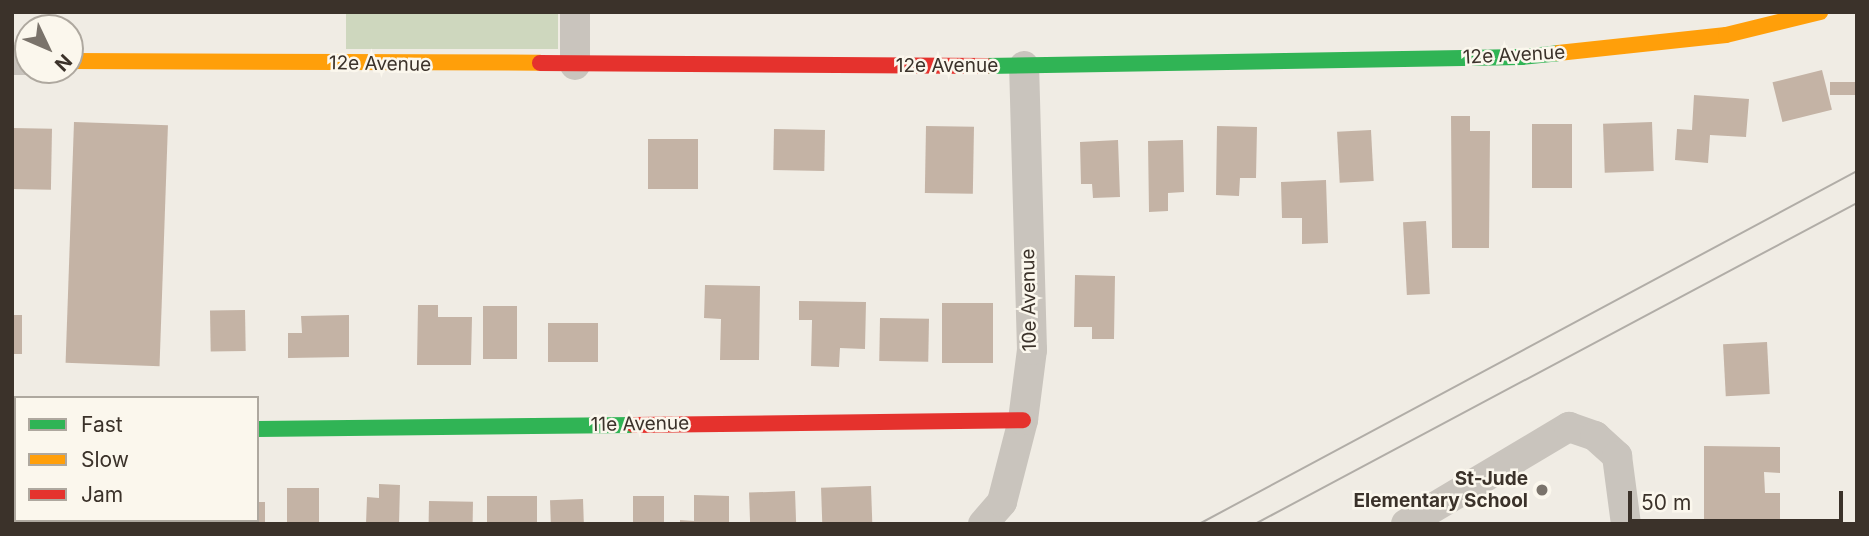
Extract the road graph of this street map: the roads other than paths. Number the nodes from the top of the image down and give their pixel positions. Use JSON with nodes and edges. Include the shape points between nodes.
{"nodes":[{"id":1,"x":575,"y":12,"type":"edge"},
{"id":2,"x":1820,"y":12,"type":"edge"},
{"id":3,"x":84,"y":61,"type":"edge"},
{"id":4,"x":575,"y":65,"type":"junction"},
{"id":5,"x":1024,"y":66,"type":"junction"},
{"id":6,"x":1023,"y":420,"type":"junction"},
{"id":7,"x":259,"y":429,"type":"edge"},
{"id":8,"x":983,"y":524,"type":"edge"},
{"id":9,"x":1406,"y":524,"type":"edge"},
{"id":10,"x":1626,"y":524,"type":"edge"}],
"edges":[{"from":1,"to":4,"type":"street"},
{"from":2,"to":5,"type":"street","name":"12e Avenue","via":[[1726,36],[1522,57]]},
{"from":3,"to":4,"type":"street","name":"12e Avenue"},
{"from":4,"to":5,"type":"street","name":"12e Avenue"},
{"from":5,"to":6,"type":"street","name":"10e Avenue","via":[[1032,349]]},
{"from":6,"to":7,"type":"street","name":"11e Avenue"},
{"from":6,"to":8,"type":"street","name":"10e Avenue","via":[[1002,502]]},
{"from":9,"to":10,"type":"street","via":[[1569,427],[1595,436],[1617,456]]}]}
